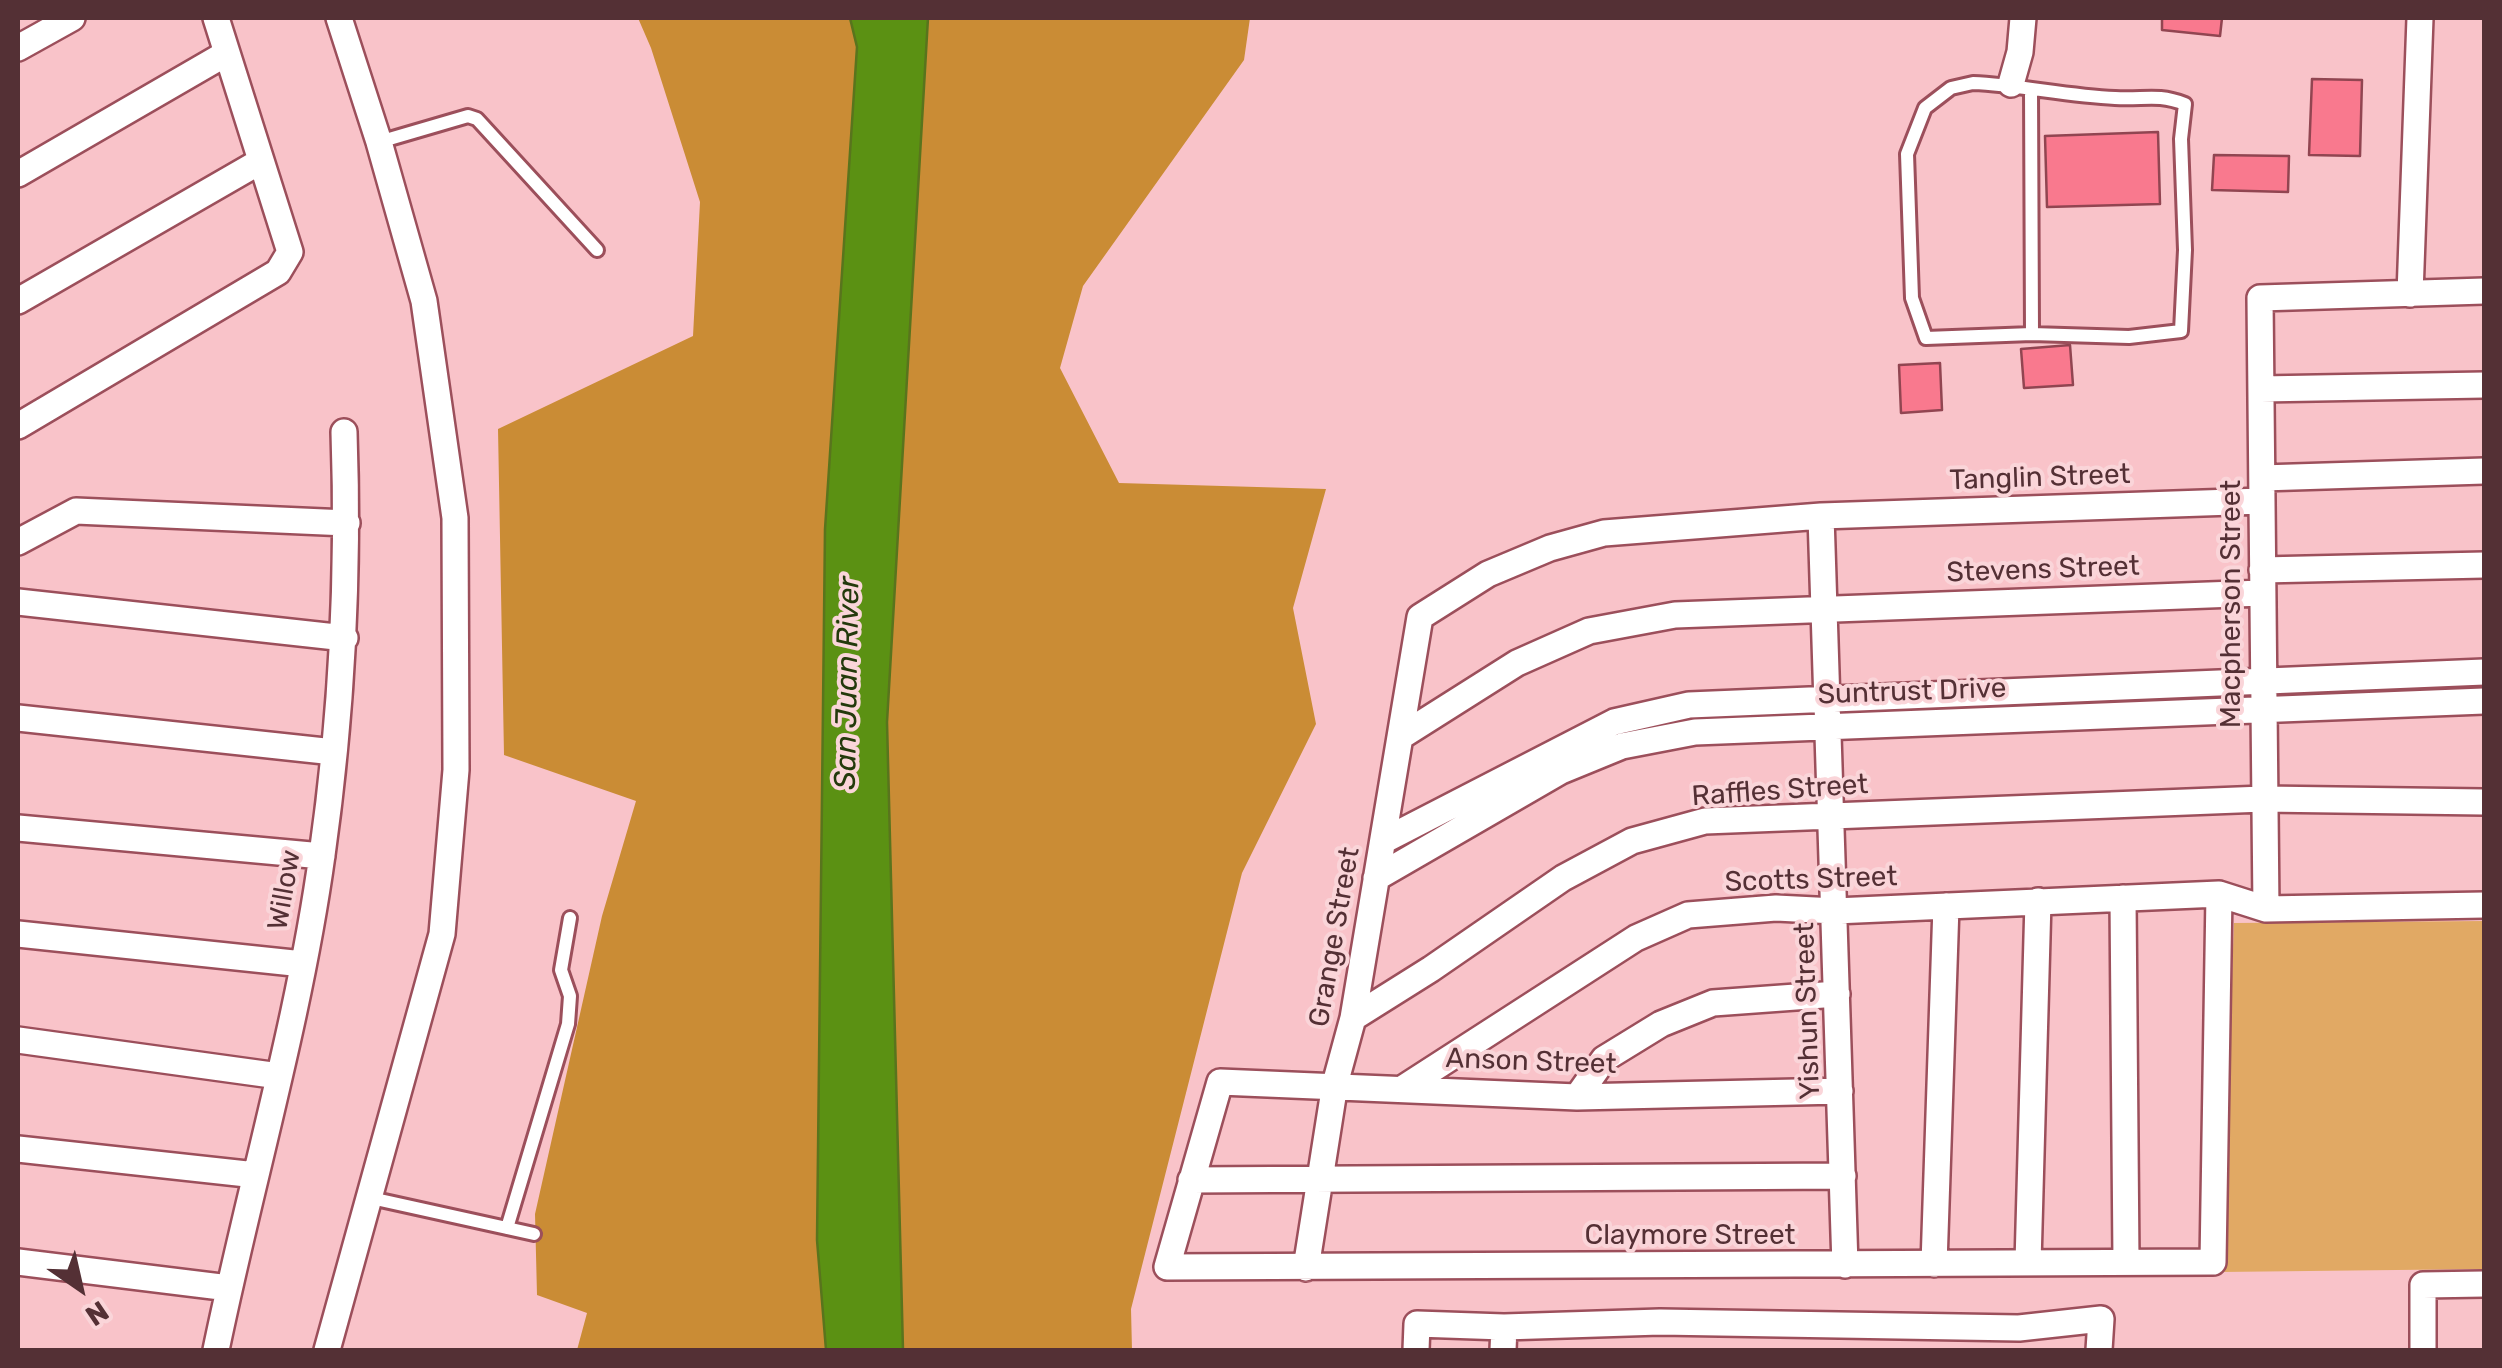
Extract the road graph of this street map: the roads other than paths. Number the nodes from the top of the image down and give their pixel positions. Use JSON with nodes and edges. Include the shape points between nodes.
{"nodes":[{"id":1,"x":72,"y":18,"type":"edge"},
{"id":2,"x":216,"y":18,"type":"edge"},
{"id":3,"x":339,"y":18,"type":"edge"},
{"id":4,"x":2023,"y":18,"type":"edge"},
{"id":5,"x":2420,"y":18,"type":"edge"},
{"id":6,"x":18,"y":48,"type":"edge"},
{"id":7,"x":227,"y":53,"type":"junction"},
{"id":8,"x":2021,"y":87,"type":"junction"},
{"id":9,"x":380,"y":142,"type":"junction"},
{"id":10,"x":261,"y":161,"type":"junction"},
{"id":11,"x":18,"y":174,"type":"edge"},
{"id":12,"x":597,"y":250,"type":"dead end"},
{"id":13,"x":2484,"y":292,"type":"edge"},
{"id":14,"x":2410,"y":294,"type":"junction"},
{"id":15,"x":18,"y":301,"type":"edge"},
{"id":16,"x":2032,"y":334,"type":"junction"},
{"id":17,"x":2484,"y":385,"type":"edge"},
{"id":18,"x":2261,"y":390,"type":"junction"},
{"id":19,"x":18,"y":426,"type":"edge"},
{"id":20,"x":344,"y":432,"type":"dead end"},
{"id":21,"x":2484,"y":471,"type":"edge"},
{"id":22,"x":2262,"y":489,"type":"junction"},
{"id":23,"x":1821,"y":516,"type":"junction"},
{"id":24,"x":347,"y":524,"type":"junction"},
{"id":25,"x":18,"y":542,"type":"edge"},
{"id":26,"x":2484,"y":565,"type":"edge"},
{"id":27,"x":2262,"y":582,"type":"junction"},
{"id":28,"x":18,"y":602,"type":"edge"},
{"id":29,"x":1826,"y":607,"type":"junction"},
{"id":30,"x":1420,"y":617,"type":"joint"},
{"id":31,"x":345,"y":638,"type":"junction"},
{"id":32,"x":2484,"y":672,"type":"edge"},
{"id":33,"x":2262,"y":680,"type":"junction"},
{"id":34,"x":1828,"y":698,"type":"junction"},
{"id":35,"x":2484,"y":701,"type":"edge"},
{"id":36,"x":2263,"y":708,"type":"junction"},
{"id":37,"x":18,"y":718,"type":"edge"},
{"id":38,"x":1830,"y":725,"type":"junction"},
{"id":39,"x":1400,"y":738,"type":"junction"},
{"id":40,"x":334,"y":752,"type":"junction"},
{"id":41,"x":2263,"y":799,"type":"junction"},
{"id":42,"x":2484,"y":802,"type":"edge"},
{"id":43,"x":1832,"y":816,"type":"junction"},
{"id":44,"x":18,"y":828,"type":"edge"},
{"id":45,"x":1382,"y":840,"type":"junction"},
{"id":46,"x":322,"y":856,"type":"junction"},
{"id":47,"x":1376,"y":878,"type":"junction"},
{"id":48,"x":2219,"y":894,"type":"junction"},
{"id":49,"x":2123,"y":898,"type":"junction"},
{"id":50,"x":2038,"y":901,"type":"junction"},
{"id":51,"x":2484,"y":905,"type":"edge"},
{"id":52,"x":1946,"y":906,"type":"junction"},
{"id":53,"x":2266,"y":909,"type":"junction"},
{"id":54,"x":1835,"y":911,"type":"junction"},
{"id":55,"x":570,"y":918,"type":"dead end"},
{"id":56,"x":18,"y":934,"type":"edge"},
{"id":57,"x":303,"y":964,"type":"junction"},
{"id":58,"x":1838,"y":994,"type":"junction"},
{"id":59,"x":1353,"y":1018,"type":"junction"},
{"id":60,"x":18,"y":1040,"type":"edge"},
{"id":61,"x":278,"y":1076,"type":"junction"},
{"id":62,"x":1335,"y":1084,"type":"junction"},
{"id":63,"x":1405,"y":1088,"type":"junction"},
{"id":64,"x":1840,"y":1090,"type":"junction"},
{"id":65,"x":1577,"y":1097,"type":"junction"},
{"id":66,"x":18,"y":1149,"type":"edge"},
{"id":67,"x":256,"y":1174,"type":"junction"},
{"id":68,"x":1843,"y":1176,"type":"junction"},
{"id":69,"x":1319,"y":1179,"type":"junction"},
{"id":70,"x":1190,"y":1180,"type":"junction"},
{"id":71,"x":371,"y":1198,"type":"junction"},
{"id":72,"x":507,"y":1228,"type":"junction"},
{"id":73,"x":534,"y":1234,"type":"dead end"},
{"id":74,"x":18,"y":1262,"type":"edge"},
{"id":75,"x":2126,"y":1262,"type":"junction"},
{"id":76,"x":2028,"y":1263,"type":"junction"},
{"id":77,"x":1934,"y":1264,"type":"junction"},
{"id":78,"x":1846,"y":1265,"type":"junction"},
{"id":79,"x":1306,"y":1268,"type":"junction"},
{"id":80,"x":2484,"y":1284,"type":"edge"},
{"id":81,"x":229,"y":1288,"type":"junction"},
{"id":82,"x":1503,"y":1339,"type":"edge"},
{"id":83,"x":2018,"y":1339,"type":"edge"},
{"id":84,"x":216,"y":1350,"type":"edge"},
{"id":85,"x":327,"y":1350,"type":"edge"},
{"id":86,"x":1416,"y":1350,"type":"edge"},
{"id":87,"x":2099,"y":1350,"type":"edge"},
{"id":88,"x":2423,"y":1350,"type":"edge"}],
"edges":[{"from":1,"to":6,"type":"street"},
{"from":2,"to":7,"type":"street"},
{"from":3,"to":9,"type":"street"},
{"from":4,"to":8,"type":"street"},
{"from":5,"to":14,"type":"street"},
{"from":7,"to":10,"type":"street"},
{"from":7,"to":11,"type":"street"},
{"from":8,"to":16,"type":"lane"},
{"from":8,"to":16,"type":"lane","via":[[1973,83],[1951,88],[1925,108],[1907,154],[1912,298],[1926,338]]},
{"from":8,"to":16,"type":"lane","via":[[2163,96],[2185,104],[2181,331]]},
{"from":9,"to":12,"type":"lane","via":[[477,119]]},
{"from":9,"to":71,"type":"street","via":[[424,301],[454,518],[456,770],[442,934]]},
{"from":10,"to":15,"type":"street"},
{"from":10,"to":19,"type":"street","via":[[290,252],[278,272]]},
{"from":13,"to":14,"type":"street"},
{"from":14,"to":18,"type":"street","name":"Macpherson Street","via":[[2260,298]]},
{"from":17,"to":18,"type":"street"},
{"from":18,"to":22,"type":"street","name":"Macpherson Street"},
{"from":20,"to":24,"type":"street","name":"Willow"},
{"from":21,"to":22,"type":"street","name":"Tanglin Street"},
{"from":22,"to":23,"type":"street","name":"Tanglin Street"},
{"from":22,"to":27,"type":"street","name":"Macpherson Street"},
{"from":23,"to":29,"type":"street","name":"Yishun Street"},
{"from":23,"to":30,"type":"street","name":"Tanglin Street","via":[[1604,532],[1488,574]]},
{"from":24,"to":25,"type":"street","via":[[76,511]]},
{"from":24,"to":31,"type":"street","name":"Willow"},
{"from":26,"to":27,"type":"street","name":"Stevens Street"},
{"from":27,"to":29,"type":"street","name":"Stevens Street"},
{"from":27,"to":33,"type":"street","name":"Macpherson Street"},
{"from":28,"to":31,"type":"street"},
{"from":29,"to":34,"type":"street","name":"Yishun Street"},
{"from":29,"to":39,"type":"street","name":"Stevens Street","via":[[1676,615],[1590,631],[1517,664]]},
{"from":30,"to":39,"type":"street","name":"Grange Street"},
{"from":31,"to":40,"type":"street","name":"Willow"},
{"from":32,"to":33,"type":"street","name":"Suntrust Drive"},
{"from":33,"to":34,"type":"street","name":"Suntrust Drive"},
{"from":33,"to":36,"type":"street","name":"Macpherson Street"},
{"from":34,"to":38,"type":"street","name":"Yishun Street"},
{"from":34,"to":45,"type":"street","name":"Suntrust Drive","via":[[1689,705],[1614,722]]},
{"from":35,"to":36,"type":"street","name":"Suntrust Drive"},
{"from":36,"to":38,"type":"street","name":"Suntrust Drive"},
{"from":36,"to":41,"type":"street","name":"Macpherson Street"},
{"from":37,"to":40,"type":"street"},
{"from":38,"to":43,"type":"street","name":"Yishun Street"},
{"from":38,"to":47,"type":"street","name":"Suntrust Drive","via":[[1695,732],[1622,746],[1561,772]]},
{"from":39,"to":45,"type":"street","name":"Grange Street"},
{"from":40,"to":46,"type":"street","name":"Willow"},
{"from":41,"to":42,"type":"street","name":"Raffles Street"},
{"from":41,"to":43,"type":"street","name":"Raffles Street"},
{"from":41,"to":53,"type":"street","name":"Macpherson Street"},
{"from":43,"to":54,"type":"street","name":"Yishun Street"},
{"from":43,"to":59,"type":"street","name":"Raffles Street","via":[[1705,822],[1632,841],[1563,878]]},
{"from":44,"to":46,"type":"street"},
{"from":45,"to":47,"type":"street","name":"Grange Street"},
{"from":46,"to":57,"type":"street","name":"Willow"},
{"from":47,"to":59,"type":"street","name":"Grange Street"},
{"from":48,"to":49,"type":"street","name":"Scotts Street"},
{"from":48,"to":53,"type":"street","name":"Scotts Street"},
{"from":48,"to":75,"type":"street","name":"Claymore Street","via":[[2213,1262]]},
{"from":49,"to":50,"type":"street","name":"Scotts Street"},
{"from":49,"to":75,"type":"street"},
{"from":50,"to":52,"type":"street","name":"Scotts Street"},
{"from":50,"to":76,"type":"street"},
{"from":51,"to":53,"type":"street","name":"Scotts Street"},
{"from":52,"to":54,"type":"street","name":"Scotts Street"},
{"from":52,"to":77,"type":"street"},
{"from":54,"to":58,"type":"street","name":"Yishun Street"},
{"from":54,"to":63,"type":"street","name":"Scotts Street","via":[[1776,908],[1688,916],[1636,938]]},
{"from":55,"to":72,"type":"lane","via":[[562,970],[570,996],[568,1024]]},
{"from":56,"to":57,"type":"street"},
{"from":57,"to":61,"type":"street","name":"Willow"},
{"from":58,"to":64,"type":"street","name":"Yishun Street"},
{"from":58,"to":65,"type":"street","via":[[1712,1003],[1661,1024],[1604,1060]]},
{"from":59,"to":62,"type":"street","name":"Grange Street"},
{"from":60,"to":61,"type":"street"},
{"from":61,"to":67,"type":"street","name":"Willow"},
{"from":62,"to":63,"type":"street","name":"Anson Street"},
{"from":62,"to":69,"type":"street","name":"Grange Street"},
{"from":62,"to":70,"type":"street","name":"Anson Street","via":[[1220,1082]]},
{"from":63,"to":65,"type":"street","name":"Anson Street"},
{"from":64,"to":65,"type":"street","name":"Anson Street"},
{"from":64,"to":68,"type":"street","name":"Yishun Street"},
{"from":66,"to":67,"type":"street"},
{"from":67,"to":81,"type":"street","name":"Willow"},
{"from":68,"to":69,"type":"street"},
{"from":68,"to":78,"type":"street","name":"Yishun Street"},
{"from":69,"to":70,"type":"street"},
{"from":69,"to":79,"type":"street","name":"Grange Street"},
{"from":70,"to":79,"type":"street","name":"Claymore Street","via":[[1167,1268]]},
{"from":71,"to":72,"type":"lane"},
{"from":71,"to":85,"type":"street"},
{"from":72,"to":73,"type":"lane"},
{"from":74,"to":81,"type":"street"},
{"from":75,"to":76,"type":"street","name":"Claymore Street"},
{"from":76,"to":77,"type":"street","name":"Claymore Street"},
{"from":77,"to":78,"type":"street","name":"Claymore Street"},
{"from":78,"to":79,"type":"street","name":"Claymore Street"},
{"from":80,"to":88,"type":"street","via":[[2423,1285]]},
{"from":81,"to":84,"type":"street","name":"Willow"},
{"from":82,"to":83,"type":"street","via":[[1660,1322]]},
{"from":82,"to":86,"type":"street","via":[[1417,1324]]},
{"from":83,"to":87,"type":"street","via":[[2102,1319]]}]}
